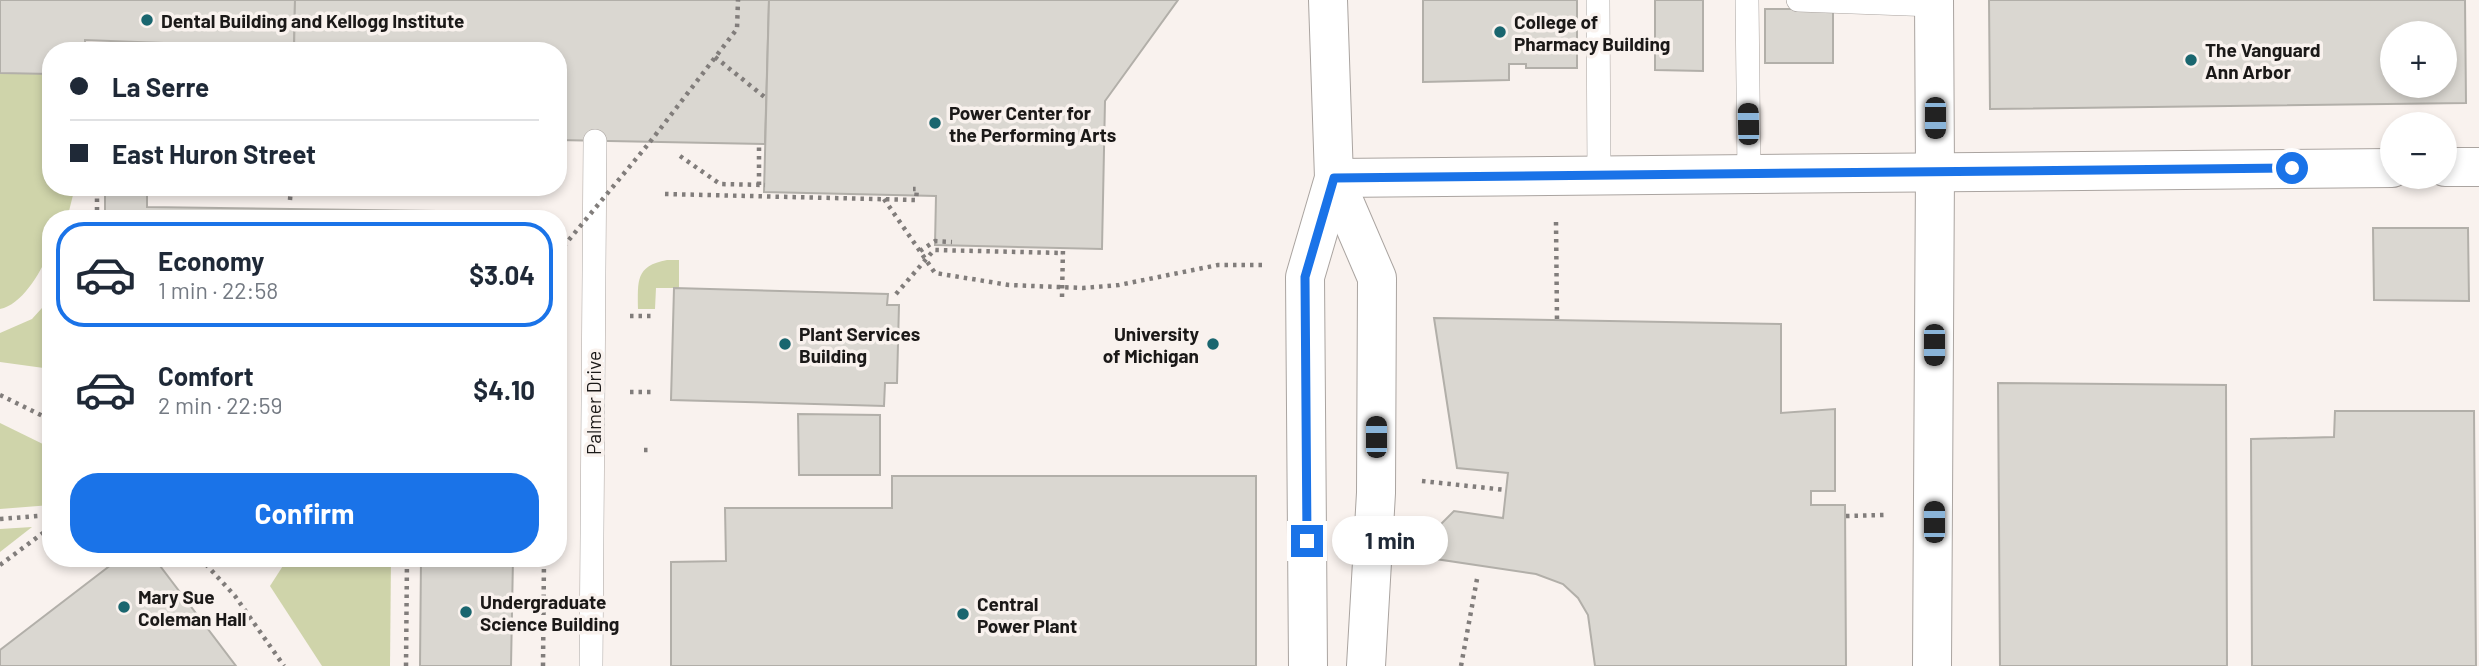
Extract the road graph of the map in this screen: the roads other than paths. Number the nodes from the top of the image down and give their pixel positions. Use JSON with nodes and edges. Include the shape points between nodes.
{"nodes":[{"id":1,"x":1328,"y":0,"type":"edge"},
{"id":2,"x":1598,"y":0,"type":"edge"},
{"id":3,"x":1747,"y":0,"type":"edge"},
{"id":4,"x":1798,"y":0,"type":"edge"},
{"id":5,"x":1934,"y":2,"type":"edge"},
{"id":6,"x":595,"y":141,"type":"dead end"},
{"id":7,"x":2457,"y":167,"type":"edge"},
{"id":8,"x":2479,"y":167,"type":"edge"},
{"id":9,"x":2380,"y":168,"type":"edge"},
{"id":10,"x":1935,"y":171,"type":"junction"},
{"id":11,"x":1749,"y":173,"type":"junction"},
{"id":12,"x":1599,"y":175,"type":"junction"},
{"id":13,"x":1334,"y":178,"type":"junction"},
{"id":14,"x":591,"y":666,"type":"edge"},
{"id":15,"x":1308,"y":666,"type":"edge"},
{"id":16,"x":1366,"y":666,"type":"edge"},
{"id":17,"x":1932,"y":666,"type":"edge"}],
"edges":[{"from":1,"to":13,"type":"main road"},
{"from":2,"to":12,"type":"lane"},
{"from":3,"to":11,"type":"lane"},
{"from":4,"to":5,"type":"lane"},
{"from":5,"to":10,"type":"main road"},
{"from":6,"to":14,"type":"lane","name":"Palmer Drive"},
{"from":7,"to":8,"type":"main road"},
{"from":9,"to":10,"type":"main road"},
{"from":10,"to":11,"type":"main road"},
{"from":10,"to":17,"type":"main road"},
{"from":11,"to":12,"type":"main road"},
{"from":12,"to":13,"type":"main road"},
{"from":13,"to":15,"type":"main road","via":[[1305,277]]},
{"from":13,"to":16,"type":"main road","via":[[1377,278],[1376,493]]}]}
